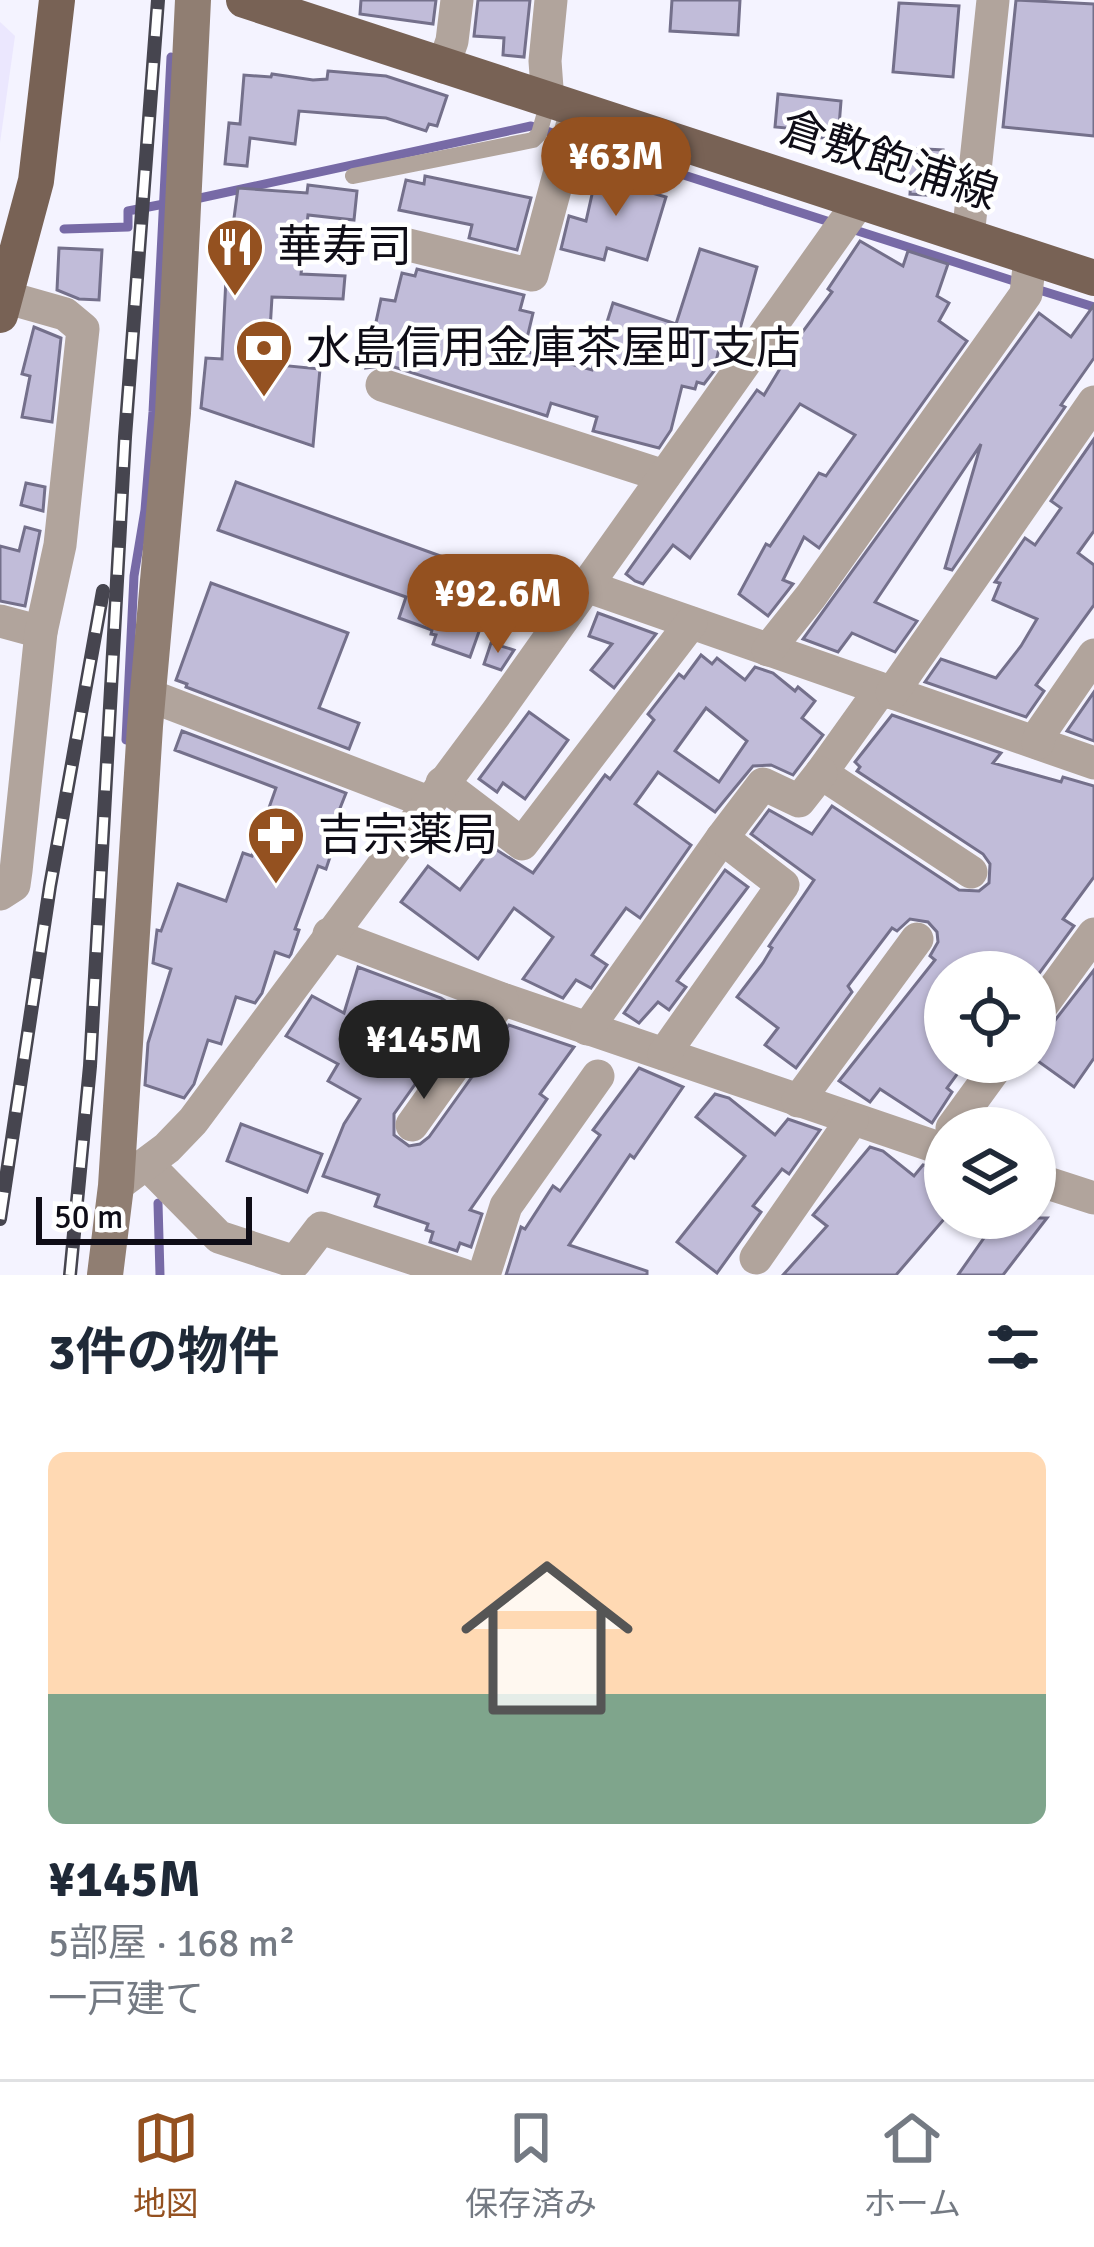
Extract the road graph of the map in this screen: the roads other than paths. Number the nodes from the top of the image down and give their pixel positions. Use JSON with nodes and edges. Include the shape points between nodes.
{"nodes":[{"id":1,"x":57,"y":0,"type":"edge"},
{"id":2,"x":193,"y":0,"type":"edge"},
{"id":3,"x":244,"y":0,"type":"edge"},
{"id":4,"x":457,"y":0,"type":"edge"},
{"id":5,"x":551,"y":0,"type":"edge"},
{"id":6,"x":993,"y":0,"type":"edge"},
{"id":7,"x":442,"y":67,"type":"junction"},
{"id":8,"x":557,"y":124,"type":"junction"},
{"id":9,"x":352,"y":176,"type":"dead end"},
{"id":10,"x":847,"y":219,"type":"junction"},
{"id":11,"x":968,"y":237,"type":"junction"},
{"id":12,"x":388,"y":240,"type":"dead end"},
{"id":13,"x":1028,"y":277,"type":"junction"},
{"id":14,"x":1094,"y":278,"type":"edge"},
{"id":15,"x":3,"y":306,"type":"edge"},
{"id":16,"x":382,"y":385,"type":"dead end"},
{"id":17,"x":1094,"y":402,"type":"edge"},
{"id":18,"x":664,"y":476,"type":"junction"},
{"id":19,"x":586,"y":586,"type":"junction"},
{"id":20,"x":0,"y":621,"type":"edge"},
{"id":21,"x":691,"y":623,"type":"junction"},
{"id":22,"x":41,"y":632,"type":"junction"},
{"id":23,"x":768,"y":650,"type":"junction"},
{"id":24,"x":1094,"y":655,"type":"edge"},
{"id":25,"x":148,"y":695,"type":"junction"},
{"id":26,"x":880,"y":696,"type":"junction"},
{"id":27,"x":1038,"y":743,"type":"junction"},
{"id":28,"x":1094,"y":763,"type":"edge"},
{"id":29,"x":820,"y":773,"type":"junction"},
{"id":30,"x":435,"y":792,"type":"junction"},
{"id":31,"x":722,"y":838,"type":"junction"},
{"id":32,"x":970,"y":872,"type":"dead end"},
{"id":33,"x":0,"y":894,"type":"edge"},
{"id":34,"x":1094,"y":934,"type":"edge"},
{"id":35,"x":338,"y":937,"type":"junction"},
{"id":36,"x":916,"y":939,"type":"dead end"},
{"id":37,"x":1056,"y":986,"type":"edge"},
{"id":38,"x":502,"y":999,"type":"junction"},
{"id":39,"x":586,"y":1029,"type":"junction"},
{"id":40,"x":664,"y":1054,"type":"junction"},
{"id":41,"x":598,"y":1076,"type":"dead end"},
{"id":42,"x":798,"y":1100,"type":"junction"},
{"id":43,"x":852,"y":1120,"type":"junction"},
{"id":44,"x":412,"y":1126,"type":"dead end"},
{"id":45,"x":924,"y":1136,"type":"edge"},
{"id":46,"x":147,"y":1164,"type":"junction"},
{"id":47,"x":116,"y":1186,"type":"junction"},
{"id":48,"x":1056,"y":1186,"type":"edge"},
{"id":49,"x":1093,"y":1197,"type":"edge"},
{"id":50,"x":756,"y":1258,"type":"dead end"},
{"id":51,"x":296,"y":1269,"type":"edge"},
{"id":52,"x":105,"y":1275,"type":"edge"},
{"id":53,"x":463,"y":1275,"type":"edge"},
{"id":54,"x":484,"y":1275,"type":"edge"}],
"edges":[{"from":1,"to":15,"type":"main road","via":[[36,181]]},
{"from":2,"to":25,"type":"street","via":[[173,413]]},
{"from":3,"to":7,"type":"main road","name":"倉敷飽浦線"},
{"from":4,"to":7,"type":"street"},
{"from":5,"to":8,"type":"street","via":[[545,61]]},
{"from":6,"to":11,"type":"street"},
{"from":7,"to":8,"type":"main road","name":"倉敷飽浦線"},
{"from":8,"to":9,"type":"lane","via":[[532,140]]},
{"from":8,"to":10,"type":"main road","name":"倉敷飽浦線"},
{"from":8,"to":12,"type":"street","via":[[532,275]]},
{"from":10,"to":11,"type":"main road","name":"倉敷飽浦線"},
{"from":10,"to":18,"type":"street"},
{"from":11,"to":13,"type":"main road","name":"倉敷飽浦線"},
{"from":13,"to":14,"type":"main road","name":"倉敷飽浦線"},
{"from":13,"to":23,"type":"street"},
{"from":15,"to":22,"type":"street","via":[[64,314],[83,329],[60,545]]},
{"from":16,"to":18,"type":"street"},
{"from":17,"to":26,"type":"street"},
{"from":18,"to":19,"type":"street"},
{"from":19,"to":21,"type":"street"},
{"from":19,"to":30,"type":"street"},
{"from":20,"to":22,"type":"street"},
{"from":21,"to":23,"type":"street"},
{"from":21,"to":30,"type":"street","via":[[522,844]]},
{"from":22,"to":33,"type":"street","via":[[14,885]]},
{"from":23,"to":26,"type":"street"},
{"from":24,"to":27,"type":"street"},
{"from":25,"to":30,"type":"street"},
{"from":25,"to":47,"type":"street"},
{"from":26,"to":27,"type":"street"},
{"from":26,"to":29,"type":"street"},
{"from":27,"to":28,"type":"street"},
{"from":29,"to":31,"type":"street","via":[[799,801],[763,784]]},
{"from":29,"to":32,"type":"street"},
{"from":30,"to":35,"type":"street"},
{"from":31,"to":39,"type":"street"},
{"from":31,"to":40,"type":"street","via":[[783,885]]},
{"from":34,"to":37,"type":"street"},
{"from":35,"to":38,"type":"street"},
{"from":35,"to":46,"type":"street","via":[[193,1121]]},
{"from":36,"to":42,"type":"street"},
{"from":38,"to":39,"type":"street"},
{"from":38,"to":44,"type":"street"},
{"from":39,"to":40,"type":"street"},
{"from":40,"to":42,"type":"street"},
{"from":41,"to":54,"type":"street","via":[[506,1206]]},
{"from":42,"to":43,"type":"street"},
{"from":43,"to":45,"type":"street"},
{"from":43,"to":50,"type":"street"},
{"from":46,"to":47,"type":"street"},
{"from":46,"to":51,"type":"street","via":[[219,1237]]},
{"from":47,"to":52,"type":"street"},
{"from":48,"to":49,"type":"street"},
{"from":51,"to":53,"type":"street","via":[[321,1228]]}]}
